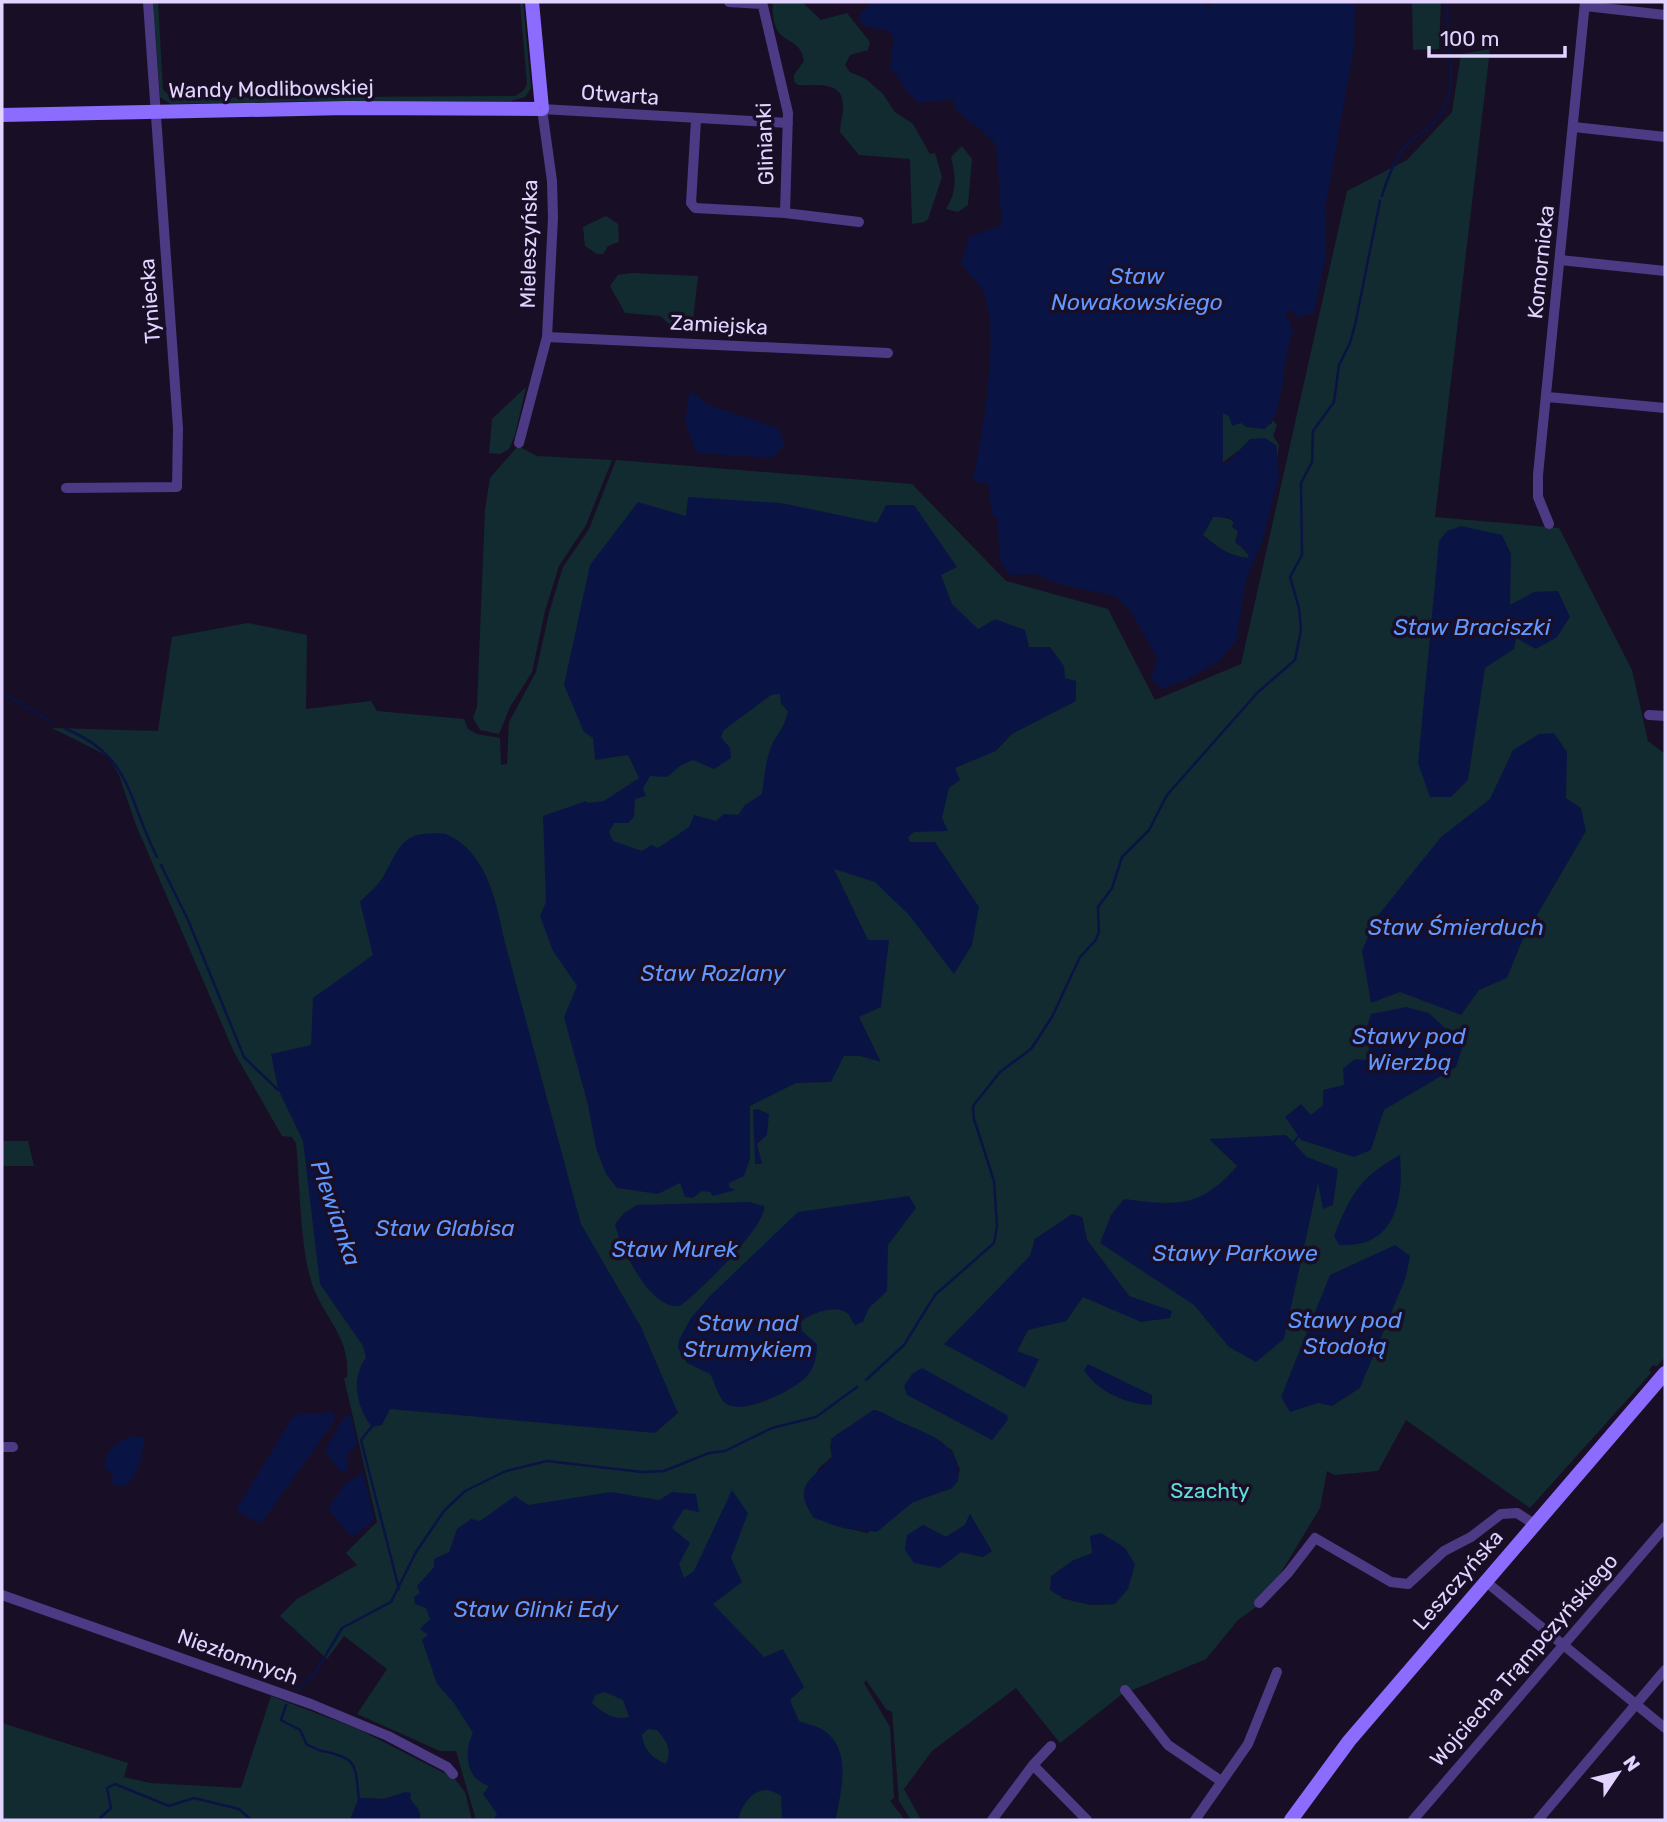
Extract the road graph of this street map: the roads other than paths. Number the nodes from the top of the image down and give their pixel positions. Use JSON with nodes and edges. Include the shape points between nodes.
{"nodes":[{"id":1,"x":148,"y":2,"type":"edge"},
{"id":2,"x":532,"y":2,"type":"edge"},
{"id":3,"x":729,"y":2,"type":"edge"},
{"id":4,"x":762,"y":3,"type":"edge"},
{"id":5,"x":1585,"y":4,"type":"edge"},
{"id":6,"x":1665,"y":15,"type":"edge"},
{"id":7,"x":542,"y":109,"type":"junction"},
{"id":8,"x":156,"y":112,"type":"junction"},
{"id":9,"x":2,"y":116,"type":"edge"},
{"id":10,"x":696,"y":120,"type":"junction"},
{"id":11,"x":788,"y":123,"type":"junction"},
{"id":12,"x":1574,"y":127,"type":"junction"},
{"id":13,"x":1665,"y":137,"type":"edge"},
{"id":14,"x":786,"y":213,"type":"junction"},
{"id":15,"x":859,"y":222,"type":"dead end"},
{"id":16,"x":1560,"y":260,"type":"junction"},
{"id":17,"x":1665,"y":271,"type":"edge"},
{"id":18,"x":547,"y":337,"type":"junction"},
{"id":19,"x":888,"y":354,"type":"dead end"},
{"id":20,"x":1548,"y":397,"type":"junction"},
{"id":21,"x":1665,"y":408,"type":"edge"},
{"id":22,"x":519,"y":443,"type":"dead end"},
{"id":23,"x":66,"y":488,"type":"dead end"},
{"id":24,"x":1549,"y":524,"type":"dead end"},
{"id":25,"x":1649,"y":715,"type":"dead end"},
{"id":26,"x":1665,"y":716,"type":"edge"},
{"id":27,"x":1665,"y":1373,"type":"edge"},
{"id":28,"x":2,"y":1447,"type":"edge"},
{"id":29,"x":13,"y":1447,"type":"dead end"},
{"id":30,"x":1534,"y":1524,"type":"junction"},
{"id":31,"x":1665,"y":1527,"type":"edge"},
{"id":32,"x":1485,"y":1581,"type":"junction"},
{"id":33,"x":2,"y":1595,"type":"edge"},
{"id":34,"x":1259,"y":1603,"type":"dead end"},
{"id":35,"x":1563,"y":1644,"type":"junction"},
{"id":36,"x":1665,"y":1670,"type":"edge"},
{"id":37,"x":1278,"y":1672,"type":"dead end"},
{"id":38,"x":1125,"y":1690,"type":"dead end"},
{"id":39,"x":1636,"y":1703,"type":"junction"},
{"id":40,"x":1665,"y":1728,"type":"edge"},
{"id":41,"x":1051,"y":1746,"type":"dead end"},
{"id":42,"x":1033,"y":1765,"type":"junction"},
{"id":43,"x":453,"y":1774,"type":"dead end"},
{"id":44,"x":1221,"y":1781,"type":"junction"},
{"id":45,"x":992,"y":1820,"type":"edge"},
{"id":46,"x":1087,"y":1820,"type":"edge"},
{"id":47,"x":1195,"y":1820,"type":"edge"},
{"id":48,"x":1291,"y":1820,"type":"edge"},
{"id":49,"x":1413,"y":1820,"type":"edge"},
{"id":50,"x":1538,"y":1820,"type":"edge"}],
"edges":[{"from":1,"to":8,"type":"street","name":"Tyniecka"},
{"from":2,"to":7,"type":"street","name":"Mieleszyńska"},
{"from":3,"to":4,"type":"street"},
{"from":4,"to":11,"type":"street","name":"Glinianki"},
{"from":5,"to":6,"type":"street"},
{"from":5,"to":12,"type":"street","name":"Komornicka"},
{"from":7,"to":8,"type":"street","name":"Wandy Modlibowskiej"},
{"from":7,"to":10,"type":"street","name":"Otwarta"},
{"from":7,"to":18,"type":"street","name":"Mieleszyńska","via":[[553,218]]},
{"from":8,"to":9,"type":"street","name":"Wandy Modlibowskiej"},
{"from":8,"to":23,"type":"street","name":"Tyniecka","via":[[178,428],[177,487]]},
{"from":10,"to":11,"type":"street","name":"Otwarta"},
{"from":10,"to":14,"type":"street","via":[[691,203],[695,208]]},
{"from":11,"to":14,"type":"street","name":"Glinianki"},
{"from":12,"to":13,"type":"street"},
{"from":12,"to":16,"type":"street","name":"Komornicka"},
{"from":14,"to":15,"type":"street","name":"Glinianki"},
{"from":16,"to":17,"type":"street"},
{"from":16,"to":20,"type":"street","name":"Komornicka"},
{"from":18,"to":19,"type":"street","name":"Zamiejska"},
{"from":18,"to":22,"type":"street","name":"Mieleszyńska"},
{"from":20,"to":21,"type":"street"},
{"from":20,"to":24,"type":"street","name":"Komornicka","via":[[1538,497]]},
{"from":25,"to":26,"type":"street"},
{"from":27,"to":30,"type":"street","name":"Leszczyńska"},
{"from":28,"to":29,"type":"street"},
{"from":30,"to":32,"type":"street","name":"Leszczyńska"},
{"from":30,"to":34,"type":"street","via":[[1517,1513],[1501,1514],[1444,1551],[1408,1584],[1391,1582],[1315,1538]]},
{"from":31,"to":35,"type":"street","name":"Wojciecha Trąmpczyńskiego"},
{"from":32,"to":35,"type":"street"},
{"from":32,"to":48,"type":"street","name":"Leszczyńska","via":[[1334,1760]]},
{"from":33,"to":43,"type":"street","name":"Niezłomnych","via":[[320,1707],[388,1736]]},
{"from":35,"to":39,"type":"street"},
{"from":35,"to":49,"type":"street","name":"Wojciecha Trąmpczyńskiego"},
{"from":36,"to":39,"type":"street"},
{"from":37,"to":44,"type":"street","via":[[1248,1744]]},
{"from":38,"to":44,"type":"street","via":[[1168,1745]]},
{"from":39,"to":40,"type":"street"},
{"from":39,"to":50,"type":"street"},
{"from":41,"to":42,"type":"street"},
{"from":42,"to":45,"type":"street"},
{"from":42,"to":46,"type":"street"},
{"from":44,"to":47,"type":"street"}]}
